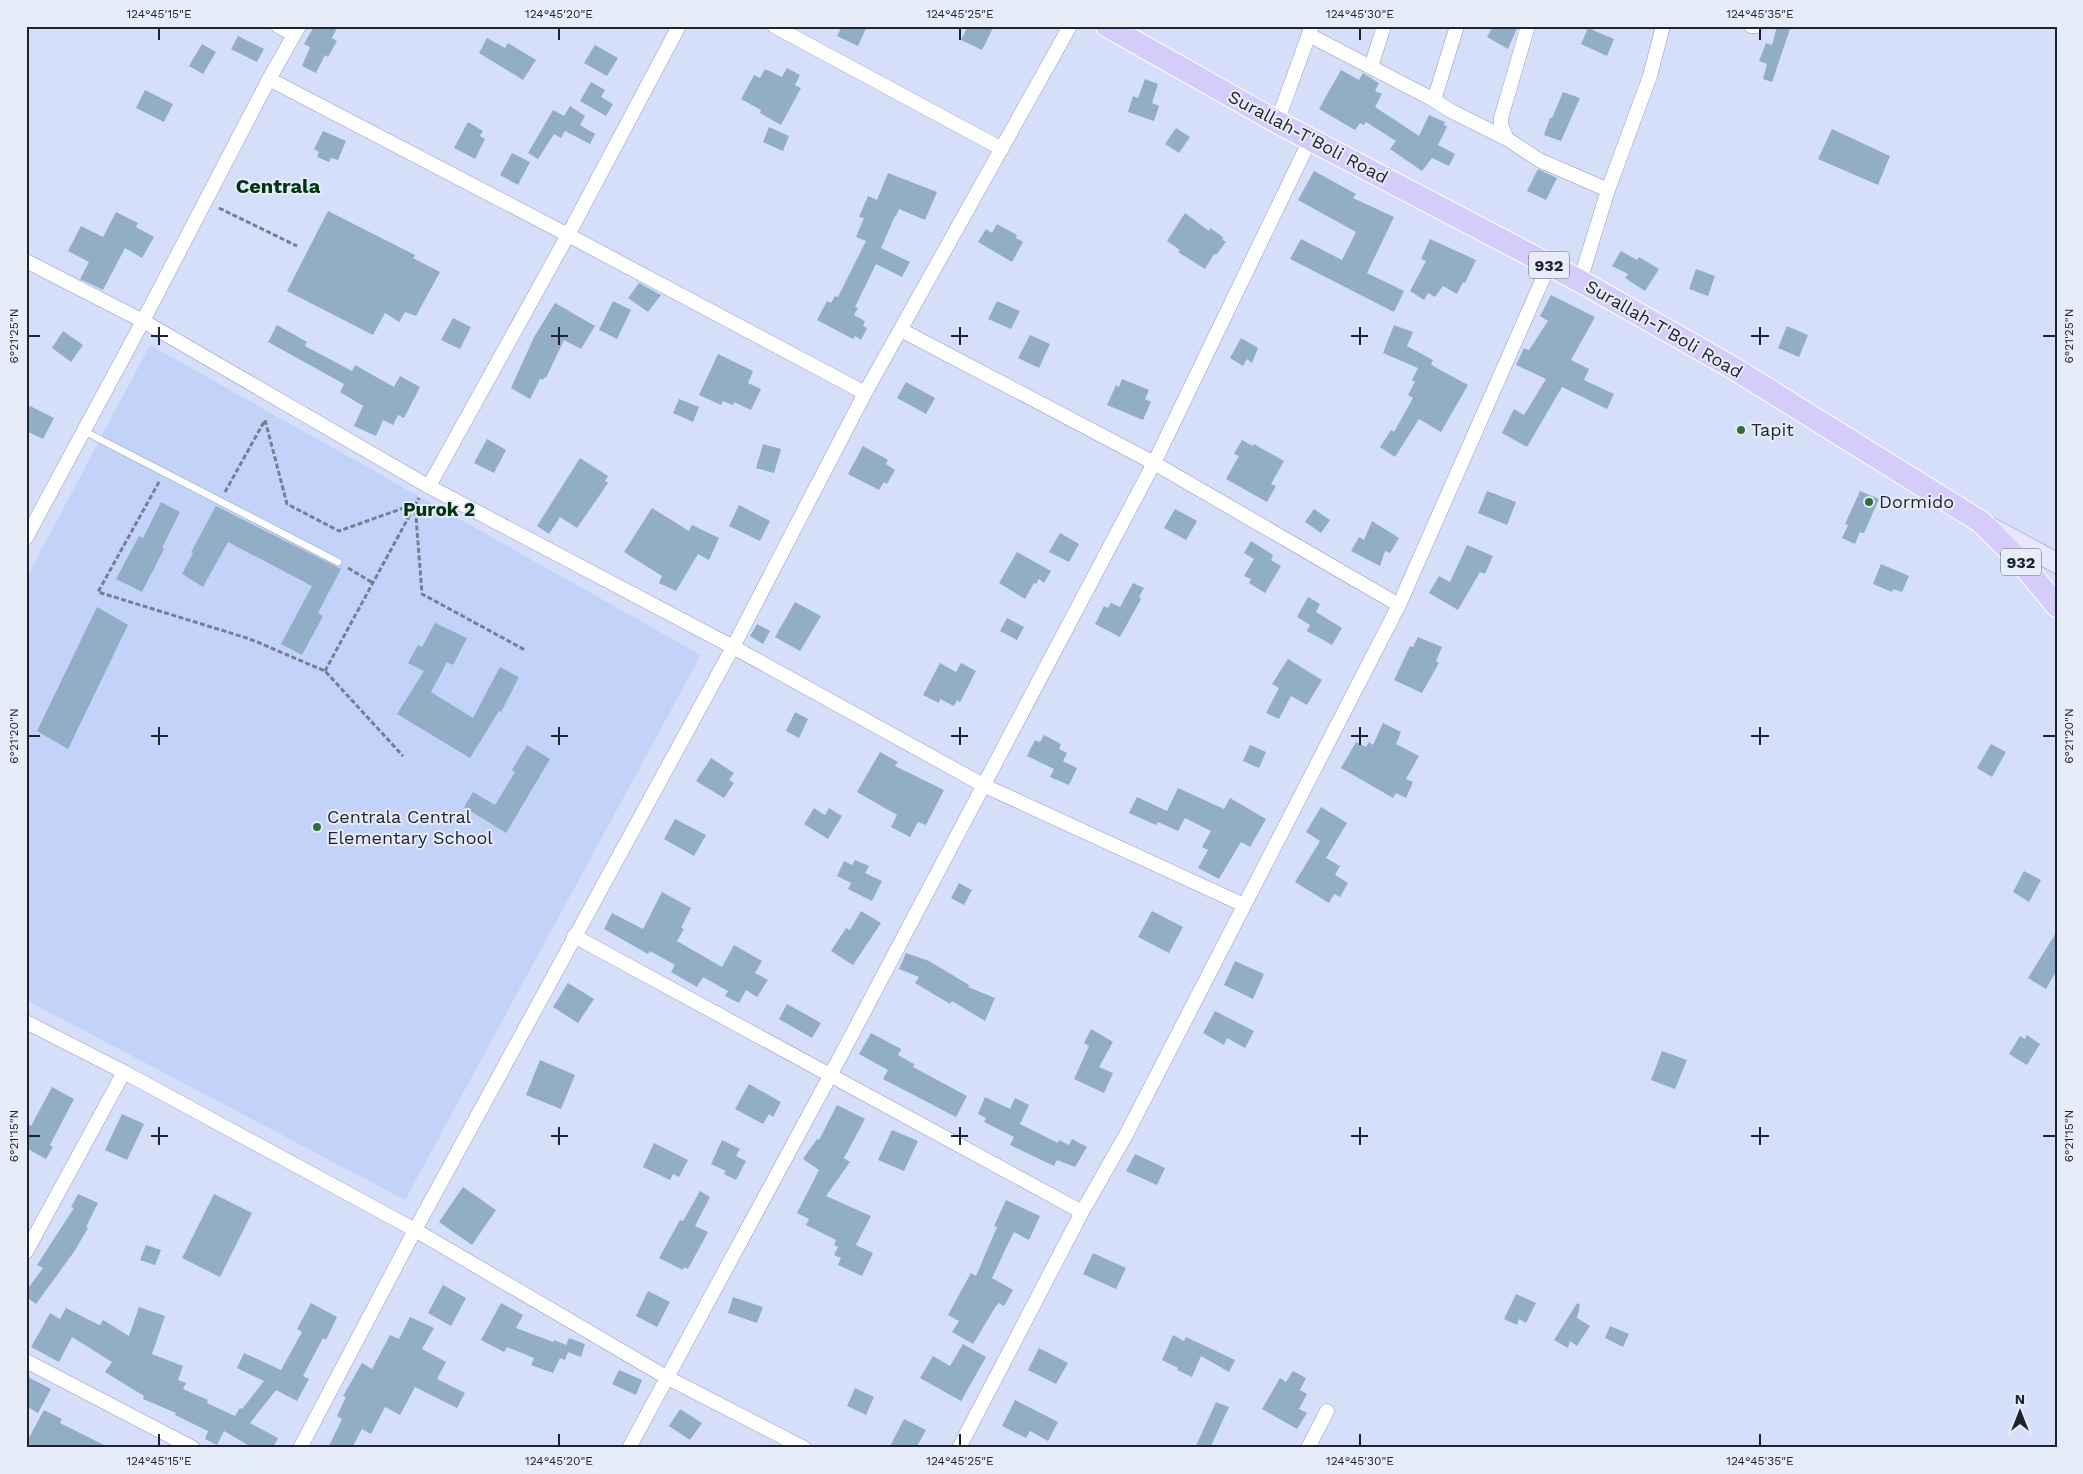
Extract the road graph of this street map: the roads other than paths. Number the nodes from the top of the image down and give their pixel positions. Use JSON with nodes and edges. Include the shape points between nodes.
{"nodes":[{"id":1,"x":278,"y":26,"type":"edge"},
{"id":2,"x":678,"y":26,"type":"edge"},
{"id":3,"x":774,"y":26,"type":"edge"},
{"id":4,"x":1070,"y":26,"type":"edge"},
{"id":5,"x":1107,"y":26,"type":"edge"},
{"id":6,"x":1384,"y":26,"type":"edge"},
{"id":7,"x":1457,"y":26,"type":"edge"},
{"id":8,"x":1528,"y":26,"type":"edge"},
{"id":9,"x":1663,"y":26,"type":"edge"},
{"id":10,"x":1751,"y":26,"type":"edge"},
{"id":11,"x":1756,"y":26,"type":"edge"},
{"id":12,"x":296,"y":31,"type":"edge"},
{"id":13,"x":1310,"y":31,"type":"edge"},
{"id":14,"x":1371,"y":67,"type":"junction"},
{"id":15,"x":268,"y":79,"type":"junction"},
{"id":16,"x":1434,"y":100,"type":"junction"},
{"id":17,"x":1276,"y":122,"type":"junction"},
{"id":18,"x":1507,"y":138,"type":"junction"},
{"id":19,"x":1310,"y":140,"type":"junction"},
{"id":20,"x":1002,"y":150,"type":"junction"},
{"id":21,"x":1608,"y":190,"type":"junction"},
{"id":22,"x":568,"y":235,"type":"junction"},
{"id":23,"x":26,"y":261,"type":"edge"},
{"id":24,"x":1548,"y":265,"type":"junction"},
{"id":25,"x":1580,"y":281,"type":"junction"},
{"id":26,"x":143,"y":321,"type":"junction"},
{"id":27,"x":902,"y":330,"type":"junction"},
{"id":28,"x":865,"y":393,"type":"junction"},
{"id":29,"x":84,"y":431,"type":"junction"},
{"id":30,"x":1154,"y":463,"type":"junction"},
{"id":31,"x":428,"y":486,"type":"junction"},
{"id":32,"x":1981,"y":522,"type":"junction"},
{"id":33,"x":26,"y":538,"type":"edge"},
{"id":34,"x":338,"y":562,"type":"road end"},
{"id":35,"x":2057,"y":563,"type":"edge"},
{"id":36,"x":1399,"y":605,"type":"junction"},
{"id":37,"x":2057,"y":606,"type":"edge"},
{"id":38,"x":733,"y":647,"type":"junction"},
{"id":39,"x":985,"y":786,"type":"junction"},
{"id":40,"x":1244,"y":905,"type":"junction"},
{"id":41,"x":574,"y":936,"type":"junction"},
{"id":42,"x":26,"y":1022,"type":"edge"},
{"id":43,"x":124,"y":1072,"type":"junction"},
{"id":44,"x":830,"y":1076,"type":"junction"},
{"id":45,"x":1082,"y":1212,"type":"junction"},
{"id":46,"x":416,"y":1230,"type":"junction"},
{"id":47,"x":26,"y":1252,"type":"edge"},
{"id":48,"x":26,"y":1361,"type":"edge"},
{"id":49,"x":666,"y":1377,"type":"junction"},
{"id":50,"x":1327,"y":1411,"type":"dead end"},
{"id":51,"x":193,"y":1448,"type":"edge"},
{"id":52,"x":300,"y":1448,"type":"edge"},
{"id":53,"x":629,"y":1448,"type":"edge"},
{"id":54,"x":804,"y":1448,"type":"edge"},
{"id":55,"x":959,"y":1448,"type":"edge"},
{"id":56,"x":1308,"y":1448,"type":"edge"}],
"edges":[{"from":1,"to":12,"type":"street"},
{"from":2,"to":22,"type":"street"},
{"from":3,"to":20,"type":"street"},
{"from":4,"to":20,"type":"street"},
{"from":5,"to":17,"type":"main road","name":"Surallah-T'Boli Road","number":"932"},
{"from":6,"to":14,"type":"street"},
{"from":7,"to":16,"type":"street"},
{"from":8,"to":18,"type":"street","via":[[1501,118]]},
{"from":9,"to":21,"type":"street","via":[[1650,76]]},
{"from":10,"to":11,"type":"street"},
{"from":12,"to":15,"type":"street"},
{"from":13,"to":14,"type":"street"},
{"from":13,"to":17,"type":"street"},
{"from":14,"to":16,"type":"street"},
{"from":15,"to":22,"type":"street"},
{"from":15,"to":26,"type":"street"},
{"from":16,"to":18,"type":"street"},
{"from":17,"to":19,"type":"main road","name":"Surallah-T'Boli Road","number":"932"},
{"from":18,"to":21,"type":"street","via":[[1539,160]]},
{"from":19,"to":24,"type":"main road","name":"Surallah-T'Boli Road","number":"932"},
{"from":19,"to":30,"type":"street"},
{"from":20,"to":27,"type":"street"},
{"from":21,"to":25,"type":"street"},
{"from":22,"to":28,"type":"street"},
{"from":22,"to":31,"type":"street"},
{"from":23,"to":26,"type":"street"},
{"from":24,"to":25,"type":"main road","name":"Surallah-T'Boli Road","number":"932"},
{"from":24,"to":36,"type":"street"},
{"from":25,"to":32,"type":"main road","name":"Surallah-T'Boli Road","number":"932","via":[[1730,366]]},
{"from":26,"to":29,"type":"street"},
{"from":26,"to":31,"type":"street"},
{"from":27,"to":28,"type":"street"},
{"from":27,"to":30,"type":"street"},
{"from":28,"to":38,"type":"street"},
{"from":29,"to":33,"type":"street"},
{"from":29,"to":34,"type":"lane"},
{"from":30,"to":36,"type":"street"},
{"from":30,"to":39,"type":"street"},
{"from":31,"to":38,"type":"street"},
{"from":32,"to":35,"type":"street"},
{"from":32,"to":37,"type":"main road","name":"Surallah-T'Boli Road","number":"932","via":[[2019,560]]},
{"from":36,"to":40,"type":"street"},
{"from":38,"to":39,"type":"street"},
{"from":38,"to":41,"type":"street"},
{"from":39,"to":40,"type":"street"},
{"from":39,"to":44,"type":"street"},
{"from":40,"to":45,"type":"street","via":[[1127,1133]]},
{"from":41,"to":44,"type":"street"},
{"from":41,"to":46,"type":"street"},
{"from":42,"to":43,"type":"street"},
{"from":43,"to":46,"type":"street"},
{"from":43,"to":47,"type":"street"},
{"from":44,"to":45,"type":"street"},
{"from":44,"to":49,"type":"street"},
{"from":45,"to":55,"type":"street"},
{"from":46,"to":49,"type":"street"},
{"from":46,"to":52,"type":"street"},
{"from":48,"to":51,"type":"street"},
{"from":49,"to":53,"type":"street"},
{"from":49,"to":54,"type":"street"},
{"from":50,"to":56,"type":"street"}]}
